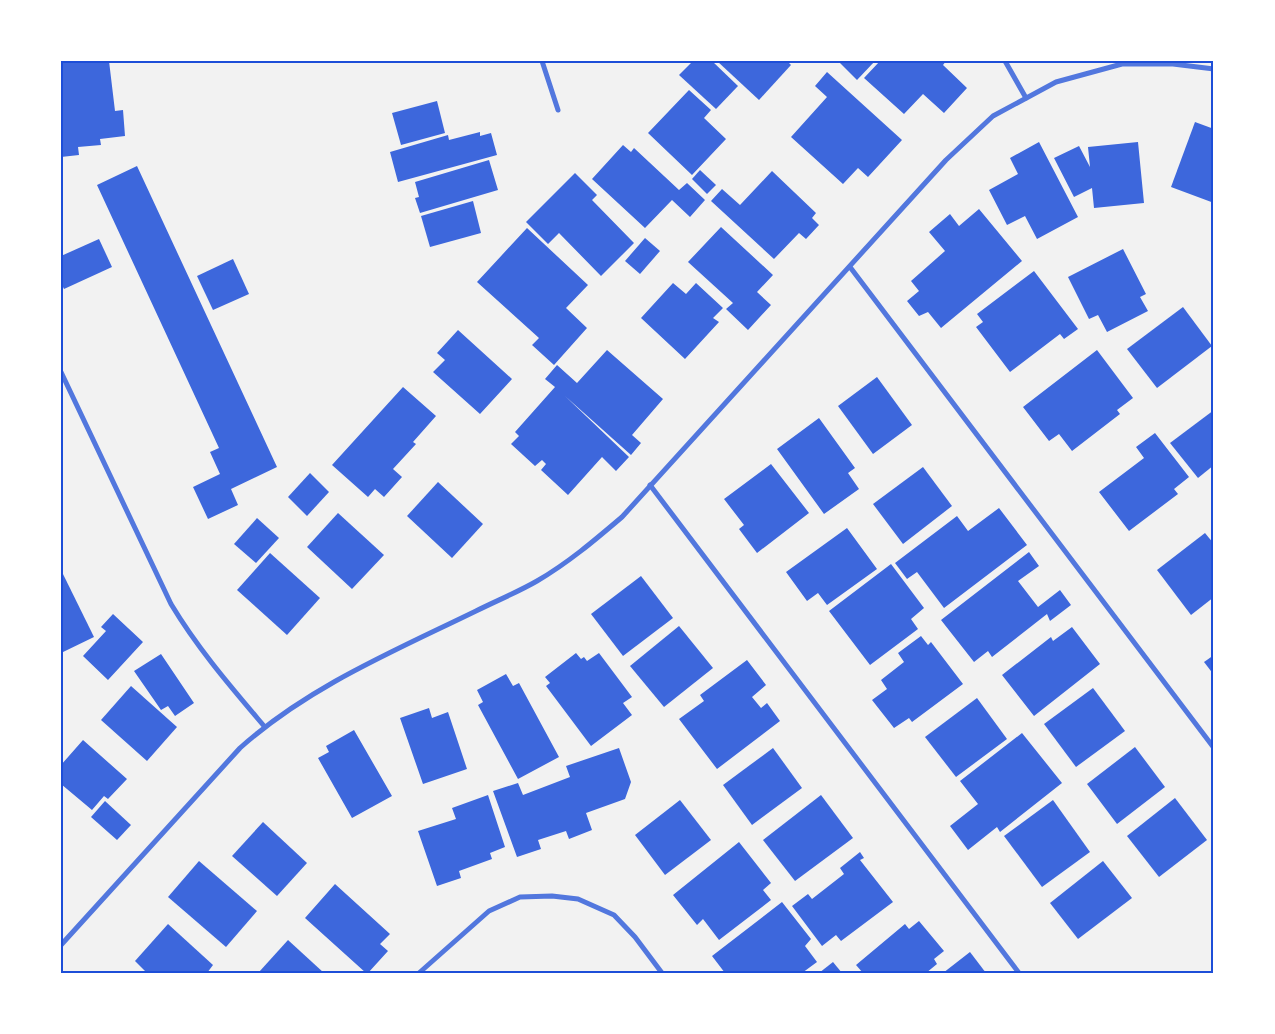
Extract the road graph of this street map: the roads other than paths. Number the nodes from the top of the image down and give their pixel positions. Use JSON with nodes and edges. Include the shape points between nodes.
{"nodes":[{"id":1,"x":542,"y":61,"type":"edge"},
{"id":2,"x":1005,"y":61,"type":"edge"},
{"id":3,"x":1214,"y":70,"type":"edge"},
{"id":4,"x":1026,"y":98,"type":"junction"},
{"id":5,"x":558,"y":110,"type":"dead end"},
{"id":6,"x":850,"y":267,"type":"junction"},
{"id":7,"x":61,"y":372,"type":"edge"},
{"id":8,"x":650,"y":486,"type":"junction"},
{"id":9,"x":264,"y":726,"type":"junction"},
{"id":10,"x":1214,"y":748,"type":"edge"},
{"id":11,"x":61,"y":945,"type":"edge"},
{"id":12,"x":419,"y":973,"type":"edge"},
{"id":13,"x":662,"y":973,"type":"edge"},
{"id":14,"x":1019,"y":973,"type":"edge"}],
"edges":[{"from":1,"to":5,"type":"street"},
{"from":2,"to":4,"type":"street"},
{"from":3,"to":4,"type":"street","via":[[1173,64],[1122,64],[1056,82]]},
{"from":4,"to":6,"type":"street","via":[[993,116],[946,160]]},
{"from":6,"to":8,"type":"street"},
{"from":6,"to":10,"type":"street"},
{"from":7,"to":9,"type":"street","via":[[171,604],[190,636]]},
{"from":8,"to":9,"type":"street","via":[[588,546],[537,581],[358,668]]},
{"from":8,"to":14,"type":"street"},
{"from":9,"to":11,"type":"street","via":[[240,748]]},
{"from":12,"to":13,"type":"street","via":[[489,911],[520,897],[552,896],[578,899],[614,916]]}]}
